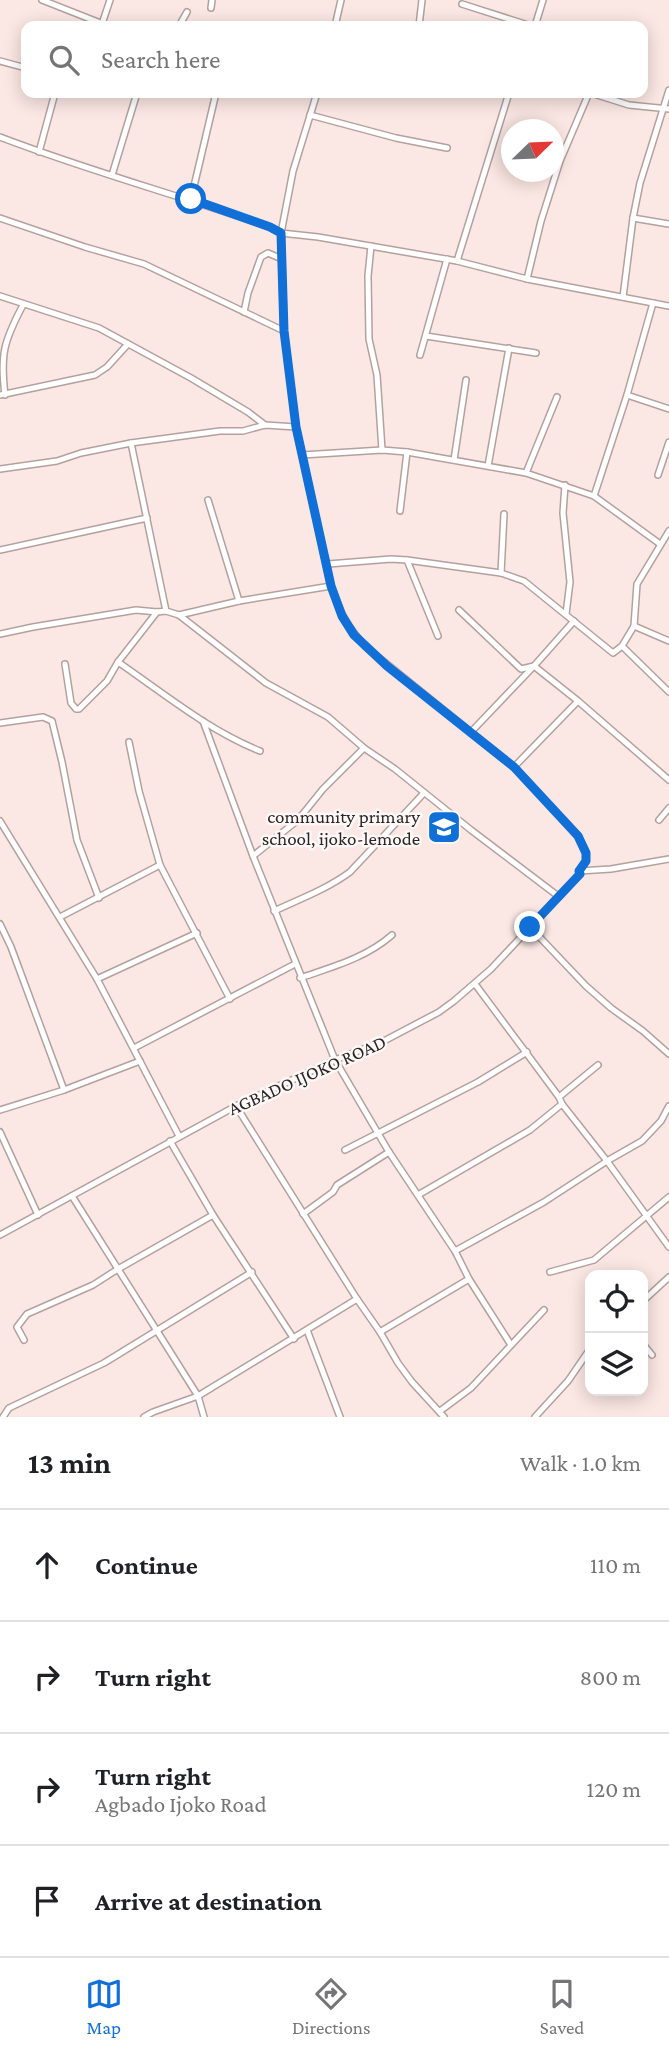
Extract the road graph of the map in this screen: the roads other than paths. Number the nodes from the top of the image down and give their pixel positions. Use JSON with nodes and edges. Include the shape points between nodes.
{"nodes":[{"id":1,"x":42,"y":0,"type":"edge"},
{"id":2,"x":110,"y":0,"type":"edge"},
{"id":3,"x":212,"y":0,"type":"edge"},
{"id":4,"x":341,"y":0,"type":"edge"},
{"id":5,"x":422,"y":0,"type":"edge"},
{"id":6,"x":543,"y":0,"type":"edge"},
{"id":7,"x":462,"y":4,"type":"dead end"},
{"id":8,"x":211,"y":8,"type":"dead end"},
{"id":9,"x":187,"y":12,"type":"dead end"},
{"id":10,"x":83,"y":17,"type":"junction"},
{"id":11,"x":81,"y":21,"type":"edge"},
{"id":12,"x":94,"y":21,"type":"edge"},
{"id":13,"x":106,"y":21,"type":"edge"},
{"id":14,"x":182,"y":21,"type":"edge"},
{"id":15,"x":336,"y":21,"type":"edge"},
{"id":16,"x":420,"y":21,"type":"edge"},
{"id":17,"x":517,"y":21,"type":"edge"},
{"id":18,"x":535,"y":21,"type":"edge"},
{"id":19,"x":0,"y":61,"type":"edge"},
{"id":20,"x":21,"y":67,"type":"edge"},
{"id":21,"x":669,"y":90,"type":"edge"},
{"id":22,"x":54,"y":98,"type":"edge"},
{"id":23,"x":135,"y":98,"type":"edge"},
{"id":24,"x":215,"y":98,"type":"edge"},
{"id":25,"x":315,"y":98,"type":"edge"},
{"id":26,"x":507,"y":98,"type":"edge"},
{"id":27,"x":588,"y":98,"type":"edge"},
{"id":28,"x":606,"y":98,"type":"edge"},
{"id":29,"x":666,"y":109,"type":"edge"},
{"id":30,"x":310,"y":115,"type":"junction"},
{"id":31,"x":0,"y":137,"type":"edge"},
{"id":32,"x":447,"y":148,"type":"dead end"},
{"id":33,"x":39,"y":152,"type":"junction"},
{"id":34,"x":112,"y":175,"type":"junction"},
{"id":35,"x":191,"y":199,"type":"junction"},
{"id":36,"x":0,"y":218,"type":"edge"},
{"id":37,"x":633,"y":218,"type":"junction"},
{"id":38,"x":669,"y":225,"type":"edge"},
{"id":39,"x":281,"y":233,"type":"junction"},
{"id":40,"x":371,"y":246,"type":"junction"},
{"id":41,"x":282,"y":259,"type":"junction"},
{"id":42,"x":447,"y":260,"type":"junction"},
{"id":43,"x":457,"y":261,"type":"junction"},
{"id":44,"x":527,"y":279,"type":"junction"},
{"id":45,"x":0,"y":296,"type":"edge"},
{"id":46,"x":623,"y":297,"type":"junction"},
{"id":47,"x":653,"y":303,"type":"junction"},
{"id":48,"x":23,"y":305,"type":"junction"},
{"id":49,"x":669,"y":306,"type":"edge"},
{"id":50,"x":244,"y":312,"type":"junction"},
{"id":51,"x":284,"y":331,"type":"junction"},
{"id":52,"x":426,"y":336,"type":"junction"},
{"id":53,"x":128,"y":344,"type":"junction"},
{"id":54,"x":509,"y":348,"type":"junction"},
{"id":55,"x":536,"y":353,"type":"dead end"},
{"id":56,"x":420,"y":355,"type":"dead end"},
{"id":57,"x":466,"y":380,"type":"dead end"},
{"id":58,"x":2,"y":395,"type":"edge"},
{"id":59,"x":627,"y":395,"type":"junction"},
{"id":60,"x":557,"y":397,"type":"dead end"},
{"id":61,"x":669,"y":409,"type":"edge"},
{"id":62,"x":265,"y":425,"type":"junction"},
{"id":63,"x":296,"y":427,"type":"junction"},
{"id":64,"x":669,"y":442,"type":"edge"},
{"id":65,"x":131,"y":443,"type":"junction"},
{"id":66,"x":382,"y":450,"type":"junction"},
{"id":67,"x":407,"y":452,"type":"junction"},
{"id":68,"x":302,"y":455,"type":"junction"},
{"id":69,"x":454,"y":460,"type":"junction"},
{"id":70,"x":488,"y":466,"type":"junction"},
{"id":71,"x":0,"y":469,"type":"edge"},
{"id":72,"x":526,"y":473,"type":"junction"},
{"id":73,"x":658,"y":475,"type":"dead end"},
{"id":74,"x":565,"y":485,"type":"junction"},
{"id":75,"x":594,"y":496,"type":"junction"},
{"id":76,"x":208,"y":499,"type":"dead end"},
{"id":77,"x":400,"y":511,"type":"dead end"},
{"id":78,"x":504,"y":514,"type":"dead end"},
{"id":79,"x":147,"y":518,"type":"junction"},
{"id":80,"x":669,"y":531,"type":"edge"},
{"id":81,"x":660,"y":544,"type":"junction"},
{"id":82,"x":0,"y":551,"type":"edge"},
{"id":83,"x":407,"y":560,"type":"junction"},
{"id":84,"x":328,"y":564,"type":"junction"},
{"id":85,"x":500,"y":573,"type":"junction"},
{"id":86,"x":331,"y":586,"type":"junction"},
{"id":87,"x":239,"y":601,"type":"junction"},
{"id":88,"x":459,"y":610,"type":"dead end"},
{"id":89,"x":166,"y":611,"type":"junction"},
{"id":90,"x":157,"y":612,"type":"junction"},
{"id":91,"x":566,"y":614,"type":"junction"},
{"id":92,"x":179,"y":615,"type":"junction"},
{"id":93,"x":574,"y":621,"type":"junction"},
{"id":94,"x":634,"y":626,"type":"junction"},
{"id":95,"x":0,"y":634,"type":"edge"},
{"id":96,"x":438,"y":636,"type":"dead end"},
{"id":97,"x":669,"y":640,"type":"edge"},
{"id":98,"x":622,"y":646,"type":"junction"},
{"id":99,"x":118,"y":662,"type":"junction"},
{"id":100,"x":65,"y":664,"type":"dead end"},
{"id":101,"x":534,"y":666,"type":"junction"},
{"id":102,"x":669,"y":691,"type":"edge"},
{"id":103,"x":578,"y":701,"type":"junction"},
{"id":104,"x":203,"y":721,"type":"junction"},
{"id":105,"x":0,"y":723,"type":"edge"},
{"id":106,"x":471,"y":732,"type":"junction"},
{"id":107,"x":130,"y":742,"type":"dead end"},
{"id":108,"x":364,"y":747,"type":"junction"},
{"id":109,"x":260,"y":751,"type":"dead end"},
{"id":110,"x":514,"y":767,"type":"junction"},
{"id":111,"x":669,"y":780,"type":"edge"},
{"id":112,"x":425,"y":793,"type":"junction"},
{"id":113,"x":669,"y":808,"type":"edge"},
{"id":114,"x":659,"y":820,"type":"dead end"},
{"id":115,"x":0,"y":821,"type":"edge"},
{"id":116,"x":253,"y":856,"type":"junction"},
{"id":117,"x":669,"y":859,"type":"edge"},
{"id":118,"x":160,"y":865,"type":"junction"},
{"id":119,"x":579,"y":871,"type":"junction"},
{"id":120,"x":558,"y":896,"type":"junction"},
{"id":121,"x":99,"y":898,"type":"junction"},
{"id":122,"x":274,"y":911,"type":"junction"},
{"id":123,"x":60,"y":917,"type":"junction"},
{"id":124,"x":0,"y":924,"type":"edge"},
{"id":125,"x":530,"y":927,"type":"junction"},
{"id":126,"x":197,"y":933,"type":"junction"},
{"id":127,"x":392,"y":935,"type":"dead end"},
{"id":128,"x":295,"y":964,"type":"junction"},
{"id":129,"x":300,"y":978,"type":"junction"},
{"id":130,"x":97,"y":979,"type":"junction"},
{"id":131,"x":475,"y":984,"type":"junction"},
{"id":132,"x":230,"y":999,"type":"junction"},
{"id":133,"x":134,"y":1048,"type":"junction"},
{"id":134,"x":527,"y":1052,"type":"junction"},
{"id":135,"x":669,"y":1054,"type":"edge"},
{"id":136,"x":335,"y":1060,"type":"junction"},
{"id":137,"x":141,"y":1061,"type":"junction"},
{"id":138,"x":598,"y":1065,"type":"dead end"},
{"id":139,"x":64,"y":1090,"type":"junction"},
{"id":140,"x":561,"y":1101,"type":"junction"},
{"id":141,"x":236,"y":1106,"type":"junction"},
{"id":142,"x":669,"y":1106,"type":"edge"},
{"id":143,"x":0,"y":1110,"type":"edge"},
{"id":144,"x":0,"y":1132,"type":"edge"},
{"id":145,"x":378,"y":1133,"type":"junction"},
{"id":146,"x":179,"y":1136,"type":"junction"},
{"id":147,"x":170,"y":1141,"type":"junction"},
{"id":148,"x":345,"y":1150,"type":"dead end"},
{"id":149,"x":389,"y":1152,"type":"junction"},
{"id":150,"x":607,"y":1161,"type":"junction"},
{"id":151,"x":418,"y":1195,"type":"junction"},
{"id":152,"x":72,"y":1196,"type":"junction"},
{"id":153,"x":669,"y":1197,"type":"edge"},
{"id":154,"x":303,"y":1213,"type":"junction"},
{"id":155,"x":213,"y":1214,"type":"junction"},
{"id":156,"x":647,"y":1214,"type":"junction"},
{"id":157,"x":38,"y":1215,"type":"junction"},
{"id":158,"x":0,"y":1235,"type":"edge"},
{"id":159,"x":669,"y":1247,"type":"edge"},
{"id":160,"x":455,"y":1251,"type":"junction"},
{"id":161,"x":118,"y":1269,"type":"junction"},
{"id":162,"x":252,"y":1272,"type":"junction"},
{"id":163,"x":550,"y":1272,"type":"dead end"},
{"id":164,"x":669,"y":1277,"type":"edge"},
{"id":165,"x":469,"y":1279,"type":"junction"},
{"id":166,"x":648,"y":1296,"type":"edge"},
{"id":167,"x":357,"y":1299,"type":"junction"},
{"id":168,"x":544,"y":1310,"type":"dead end"},
{"id":169,"x":307,"y":1330,"type":"junction"},
{"id":170,"x":157,"y":1331,"type":"junction"},
{"id":171,"x":380,"y":1332,"type":"junction"},
{"id":172,"x":294,"y":1339,"type":"junction"},
{"id":173,"x":24,"y":1340,"type":"dead end"},
{"id":174,"x":511,"y":1345,"type":"junction"},
{"id":175,"x":648,"y":1350,"type":"edge"},
{"id":176,"x":652,"y":1355,"type":"dead end"},
{"id":177,"x":585,"y":1356,"type":"edge"},
{"id":178,"x":198,"y":1396,"type":"junction"},
{"id":179,"x":440,"y":1411,"type":"junction"},
{"id":180,"x":2,"y":1417,"type":"edge"},
{"id":181,"x":144,"y":1417,"type":"edge"},
{"id":182,"x":204,"y":1417,"type":"edge"},
{"id":183,"x":341,"y":1417,"type":"edge"},
{"id":184,"x":444,"y":1417,"type":"edge"},
{"id":185,"x":535,"y":1417,"type":"edge"}],
"edges":[{"from":1,"to":10,"type":"street"},
{"from":2,"to":13,"type":"street"},
{"from":3,"to":8,"type":"street"},
{"from":4,"to":15,"type":"street"},
{"from":5,"to":16,"type":"street"},
{"from":6,"to":18,"type":"street"},
{"from":7,"to":17,"type":"street"},
{"from":9,"to":14,"type":"street"},
{"from":10,"to":11,"type":"street"},
{"from":10,"to":12,"type":"street"},
{"from":19,"to":20,"type":"street"},
{"from":21,"to":29,"type":"street"},
{"from":22,"to":33,"type":"street"},
{"from":23,"to":34,"type":"street"},
{"from":24,"to":35,"type":"street"},
{"from":25,"to":30,"type":"street"},
{"from":26,"to":43,"type":"street"},
{"from":27,"to":44,"type":"street","via":[[560,160]]},
{"from":28,"to":29,"type":"street"},
{"from":29,"to":37,"type":"street"},
{"from":30,"to":32,"type":"street"},
{"from":30,"to":39,"type":"street","via":[[289,183]]},
{"from":31,"to":33,"type":"street"},
{"from":33,"to":34,"type":"street"},
{"from":34,"to":35,"type":"street"},
{"from":35,"to":39,"type":"street"},
{"from":36,"to":50,"type":"street","via":[[144,264]]},
{"from":37,"to":38,"type":"street"},
{"from":37,"to":46,"type":"street"},
{"from":39,"to":40,"type":"street"},
{"from":39,"to":41,"type":"street"},
{"from":40,"to":42,"type":"street"},
{"from":40,"to":66,"type":"street","via":[[369,339],[377,375]]},
{"from":41,"to":50,"type":"street","via":[[268,253],[261,257]]},
{"from":41,"to":51,"type":"street"},
{"from":42,"to":43,"type":"street"},
{"from":42,"to":52,"type":"street"},
{"from":43,"to":44,"type":"street"},
{"from":44,"to":46,"type":"street"},
{"from":45,"to":48,"type":"street"},
{"from":46,"to":47,"type":"street"},
{"from":47,"to":49,"type":"street"},
{"from":47,"to":59,"type":"street"},
{"from":48,"to":53,"type":"street","via":[[99,328]]},
{"from":48,"to":58,"type":"street","via":[[4,347]]},
{"from":50,"to":51,"type":"street"},
{"from":51,"to":63,"type":"street"},
{"from":52,"to":54,"type":"street"},
{"from":52,"to":56,"type":"street"},
{"from":53,"to":58,"type":"street","via":[[95,375]]},
{"from":53,"to":62,"type":"street"},
{"from":54,"to":55,"type":"street"},
{"from":54,"to":70,"type":"street"},
{"from":57,"to":69,"type":"street"},
{"from":59,"to":61,"type":"street"},
{"from":59,"to":75,"type":"street"},
{"from":60,"to":72,"type":"street"},
{"from":62,"to":63,"type":"street"},
{"from":62,"to":65,"type":"street"},
{"from":63,"to":68,"type":"street"},
{"from":64,"to":73,"type":"street"},
{"from":65,"to":71,"type":"street"},
{"from":65,"to":79,"type":"street"},
{"from":66,"to":67,"type":"street"},
{"from":66,"to":68,"type":"street"},
{"from":67,"to":69,"type":"street"},
{"from":67,"to":77,"type":"street"},
{"from":68,"to":84,"type":"street"},
{"from":69,"to":70,"type":"street"},
{"from":70,"to":72,"type":"street"},
{"from":72,"to":74,"type":"street"},
{"from":74,"to":75,"type":"street"},
{"from":74,"to":91,"type":"street"},
{"from":75,"to":81,"type":"street"},
{"from":76,"to":87,"type":"street"},
{"from":78,"to":85,"type":"street"},
{"from":79,"to":82,"type":"street"},
{"from":79,"to":89,"type":"street"},
{"from":80,"to":81,"type":"street"},
{"from":81,"to":94,"type":"street","via":[[637,584]]},
{"from":83,"to":84,"type":"street"},
{"from":83,"to":85,"type":"street"},
{"from":83,"to":96,"type":"street"},
{"from":84,"to":86,"type":"street"},
{"from":85,"to":91,"type":"street","via":[[524,581]]},
{"from":86,"to":87,"type":"street"},
{"from":86,"to":106,"type":"street","via":[[354,635]]},
{"from":87,"to":92,"type":"street"},
{"from":88,"to":101,"type":"street","via":[[521,669]]},
{"from":89,"to":90,"type":"street"},
{"from":89,"to":92,"type":"street"},
{"from":90,"to":95,"type":"street","via":[[112,613]]},
{"from":90,"to":99,"type":"street"},
{"from":91,"to":93,"type":"street"},
{"from":92,"to":108,"type":"street","via":[[266,683],[328,717]]},
{"from":93,"to":98,"type":"street","via":[[613,653]]},
{"from":93,"to":101,"type":"street"},
{"from":94,"to":97,"type":"street"},
{"from":94,"to":98,"type":"street"},
{"from":98,"to":102,"type":"street"},
{"from":99,"to":100,"type":"street","via":[[107,681],[79,709],[71,703]]},
{"from":99,"to":104,"type":"street"},
{"from":101,"to":103,"type":"street"},
{"from":101,"to":106,"type":"street"},
{"from":103,"to":110,"type":"street"},
{"from":103,"to":111,"type":"street"},
{"from":104,"to":109,"type":"street"},
{"from":104,"to":116,"type":"street"},
{"from":105,"to":121,"type":"street","via":[[43,717],[52,721],[77,840]]},
{"from":106,"to":110,"type":"street"},
{"from":107,"to":118,"type":"street"},
{"from":108,"to":112,"type":"street"},
{"from":108,"to":116,"type":"street","via":[[298,821]]},
{"from":110,"to":119,"type":"street","via":[[578,836],[586,853]]},
{"from":112,"to":120,"type":"street"},
{"from":112,"to":122,"type":"street","via":[[350,872]]},
{"from":113,"to":114,"type":"street"},
{"from":115,"to":123,"type":"street"},
{"from":116,"to":122,"type":"street"},
{"from":117,"to":119,"type":"street"},
{"from":118,"to":121,"type":"street"},
{"from":118,"to":126,"type":"street"},
{"from":119,"to":120,"type":"street","name":"AGBADO IJOKO ROAD"},
{"from":120,"to":125,"type":"street","name":"AGBADO IJOKO ROAD"},
{"from":121,"to":123,"type":"street"},
{"from":122,"to":128,"type":"street"},
{"from":123,"to":130,"type":"street"},
{"from":124,"to":139,"type":"street"},
{"from":125,"to":131,"type":"street","name":"AGBADO IJOKO ROAD"},
{"from":125,"to":135,"type":"street","via":[[586,986]]},
{"from":126,"to":130,"type":"street"},
{"from":126,"to":132,"type":"street"},
{"from":127,"to":129,"type":"street","via":[[350,961]]},
{"from":128,"to":129,"type":"street"},
{"from":128,"to":132,"type":"street"},
{"from":129,"to":136,"type":"street"},
{"from":130,"to":133,"type":"street"},
{"from":131,"to":134,"type":"street"},
{"from":131,"to":136,"type":"street","name":"AGBADO IJOKO ROAD","via":[[403,1032]]},
{"from":132,"to":133,"type":"street"},
{"from":133,"to":137,"type":"street"},
{"from":134,"to":140,"type":"street"},
{"from":134,"to":145,"type":"street"},
{"from":136,"to":141,"type":"street","name":"AGBADO IJOKO ROAD"},
{"from":136,"to":145,"type":"street"},
{"from":137,"to":139,"type":"street"},
{"from":137,"to":146,"type":"street"},
{"from":138,"to":140,"type":"street"},
{"from":139,"to":143,"type":"street"},
{"from":140,"to":150,"type":"street"},
{"from":140,"to":151,"type":"street","via":[[530,1130]]},
{"from":141,"to":146,"type":"street","name":"AGBADO IJOKO ROAD"},
{"from":141,"to":154,"type":"street"},
{"from":142,"to":150,"type":"street","via":[[642,1141]]},
{"from":144,"to":157,"type":"street"},
{"from":145,"to":148,"type":"street"},
{"from":145,"to":149,"type":"street"},
{"from":146,"to":147,"type":"street","name":"AGBADO IJOKO ROAD"},
{"from":147,"to":152,"type":"street","name":"AGBADO IJOKO ROAD"},
{"from":147,"to":155,"type":"street"},
{"from":149,"to":151,"type":"street"},
{"from":149,"to":154,"type":"street"},
{"from":150,"to":156,"type":"street"},
{"from":150,"to":160,"type":"street"},
{"from":151,"to":160,"type":"street"},
{"from":152,"to":157,"type":"street","name":"AGBADO IJOKO ROAD"},
{"from":152,"to":161,"type":"street"},
{"from":153,"to":156,"type":"street"},
{"from":154,"to":167,"type":"street"},
{"from":155,"to":161,"type":"street"},
{"from":155,"to":162,"type":"street"},
{"from":156,"to":159,"type":"street"},
{"from":156,"to":163,"type":"street","via":[[594,1260]]},
{"from":157,"to":158,"type":"street","name":"AGBADO IJOKO ROAD"},
{"from":160,"to":165,"type":"street"},
{"from":161,"to":170,"type":"street"},
{"from":161,"to":173,"type":"street","via":[[27,1314],[17,1327]]},
{"from":162,"to":170,"type":"street"},
{"from":162,"to":172,"type":"street"},
{"from":164,"to":166,"type":"street"},
{"from":165,"to":171,"type":"street"},
{"from":165,"to":174,"type":"street"},
{"from":167,"to":169,"type":"street"},
{"from":167,"to":171,"type":"street"},
{"from":168,"to":174,"type":"street"},
{"from":169,"to":172,"type":"street"},
{"from":169,"to":183,"type":"street"},
{"from":170,"to":178,"type":"street"},
{"from":170,"to":180,"type":"street","via":[[104,1363],[9,1408]]},
{"from":171,"to":179,"type":"street","via":[[412,1382]]},
{"from":172,"to":178,"type":"street"},
{"from":174,"to":179,"type":"street","via":[[471,1388]]},
{"from":175,"to":176,"type":"street"},
{"from":177,"to":185,"type":"street"},
{"from":178,"to":181,"type":"street"},
{"from":178,"to":182,"type":"street"},
{"from":179,"to":184,"type":"street"}]}
